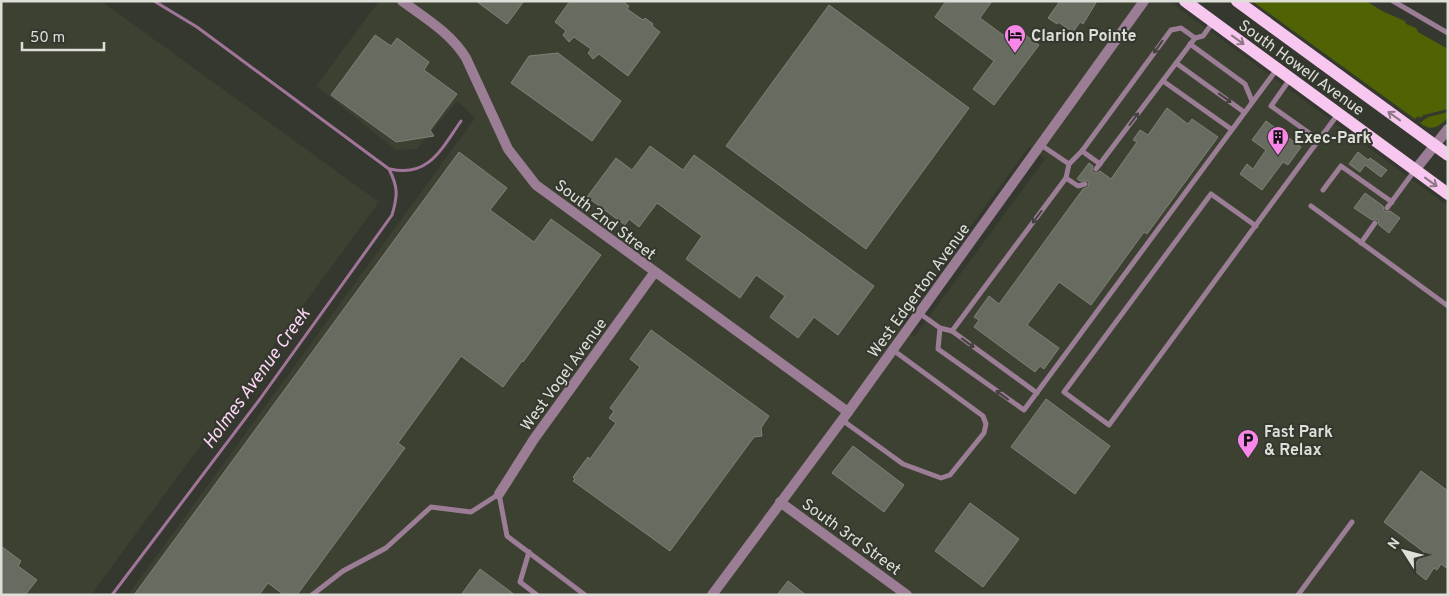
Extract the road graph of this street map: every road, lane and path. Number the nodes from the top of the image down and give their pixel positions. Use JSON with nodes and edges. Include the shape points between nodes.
{"nodes":[{"id":1,"x":402,"y":1,"type":"edge"},
{"id":2,"x":1144,"y":1,"type":"edge"},
{"id":3,"x":1185,"y":1,"type":"edge"},
{"id":4,"x":1236,"y":1,"type":"edge"},
{"id":5,"x":1393,"y":1,"type":"edge"},
{"id":6,"x":1213,"y":22,"type":"junction"},
{"id":7,"x":1448,"y":33,"type":"edge"},
{"id":8,"x":1195,"y":38,"type":"junction"},
{"id":9,"x":1190,"y":44,"type":"junction"},
{"id":10,"x":1176,"y":63,"type":"junction"},
{"id":11,"x":1277,"y":69,"type":"junction"},
{"id":12,"x":1291,"y":79,"type":"junction"},
{"id":13,"x":1163,"y":80,"type":"junction"},
{"id":14,"x":1252,"y":101,"type":"junction"},
{"id":15,"x":1244,"y":112,"type":"junction"},
{"id":16,"x":1338,"y":114,"type":"junction"},
{"id":17,"x":1231,"y":129,"type":"junction"},
{"id":18,"x":1448,"y":129,"type":"edge"},
{"id":19,"x":1319,"y":140,"type":"junction"},
{"id":20,"x":1041,"y":145,"type":"junction"},
{"id":21,"x":1434,"y":145,"type":"junction"},
{"id":22,"x":1082,"y":151,"type":"junction"},
{"id":23,"x":1448,"y":155,"type":"edge"},
{"id":24,"x":1069,"y":164,"type":"junction"},
{"id":25,"x":1415,"y":170,"type":"junction"},
{"id":26,"x":1066,"y":178,"type":"junction"},
{"id":27,"x":1085,"y":184,"type":"dead end"},
{"id":28,"x":1323,"y":190,"type":"dead end"},
{"id":29,"x":1448,"y":194,"type":"edge"},
{"id":30,"x":1392,"y":202,"type":"junction"},
{"id":31,"x":1311,"y":206,"type":"dead end"},
{"id":32,"x":1387,"y":208,"type":"dead end"},
{"id":33,"x":1376,"y":223,"type":"dead end"},
{"id":34,"x":1256,"y":226,"type":"junction"},
{"id":35,"x":1361,"y":243,"type":"junction"},
{"id":36,"x":654,"y":273,"type":"junction"},
{"id":37,"x":1448,"y":306,"type":"edge"},
{"id":38,"x":920,"y":313,"type":"junction"},
{"id":39,"x":940,"y":328,"type":"junction"},
{"id":40,"x":952,"y":331,"type":"junction"},
{"id":41,"x":893,"y":350,"type":"junction"},
{"id":42,"x":1037,"y":393,"type":"junction"},
{"id":43,"x":845,"y":416,"type":"junction"},
{"id":44,"x":499,"y":494,"type":"junction"},
{"id":45,"x":780,"y":502,"type":"junction"},
{"id":46,"x":1352,"y":522,"type":"dead end"},
{"id":47,"x":529,"y":552,"type":"junction"},
{"id":48,"x":312,"y":595,"type":"edge"},
{"id":49,"x":537,"y":595,"type":"edge"},
{"id":50,"x":585,"y":595,"type":"edge"},
{"id":51,"x":712,"y":595,"type":"edge"},
{"id":52,"x":907,"y":595,"type":"edge"},
{"id":53,"x":1298,"y":595,"type":"edge"}],
"edges":[{"from":1,"to":36,"type":"street","name":"South 2nd Street","via":[[459,47],[508,149],[536,186]]},
{"from":2,"to":20,"type":"street","name":"West Edgerton Avenue"},
{"from":3,"to":6,"type":"main road","name":"South Howell Avenue"},
{"from":21,"to":4,"type":"main road","name":"South Howell Avenue","one_way":true},
{"from":5,"to":7,"type":"lane"},
{"from":6,"to":8,"type":"lane","via":[[1203,36]]},
{"from":6,"to":11,"type":"main road","name":"South Howell Avenue","one_way":true},
{"from":8,"to":9,"type":"lane"},
{"from":8,"to":22,"type":"lane","one_way":true,"via":[[1181,28],[1171,30]]},
{"from":9,"to":10,"type":"lane"},
{"from":9,"to":14,"type":"lane","via":[[1245,84]]},
{"from":10,"to":13,"type":"lane"},
{"from":10,"to":15,"type":"lane","one_way":true},
{"from":11,"to":12,"type":"main road","name":"South Howell Avenue"},
{"from":11,"to":14,"type":"lane"},
{"from":12,"to":16,"type":"main road","name":"South Howell Avenue"},
{"from":12,"to":19,"type":"lane","via":[[1271,106]]},
{"from":13,"to":17,"type":"lane"},
{"from":22,"to":13,"type":"lane","one_way":true,"via":[[1098,166]]},
{"from":14,"to":15,"type":"lane"},
{"from":15,"to":17,"type":"lane"},
{"from":16,"to":19,"type":"lane"},
{"from":16,"to":25,"type":"main road","name":"South Howell Avenue"},
{"from":17,"to":42,"type":"lane"},
{"from":18,"to":21,"type":"street"},
{"from":19,"to":34,"type":"lane"},
{"from":20,"to":24,"type":"lane"},
{"from":20,"to":38,"type":"street","name":"West Edgerton Avenue"},
{"from":21,"to":23,"type":"main road","name":"South Howell Avenue"},
{"from":21,"to":25,"type":"street"},
{"from":22,"to":24,"type":"lane"},
{"from":24,"to":26,"type":"lane"},
{"from":25,"to":29,"type":"main road","name":"South Howell Avenue","one_way":true},
{"from":25,"to":30,"type":"lane"},
{"from":26,"to":27,"type":"lane","via":[[1078,186]]},
{"from":26,"to":40,"type":"lane","one_way":true},
{"from":28,"to":30,"type":"lane","via":[[1341,166]]},
{"from":30,"to":32,"type":"lane"},
{"from":31,"to":35,"type":"lane"},
{"from":33,"to":35,"type":"lane"},
{"from":34,"to":34,"type":"lane","via":[[1109,425],[1064,392],[1211,194]]},
{"from":35,"to":37,"type":"lane"},
{"from":36,"to":43,"type":"street","name":"South 2nd Street"},
{"from":36,"to":44,"type":"street","name":"West Vogel Avenue","via":[[534,438]]},
{"from":38,"to":39,"type":"lane"},
{"from":38,"to":41,"type":"street","name":"West Edgerton Avenue"},
{"from":39,"to":40,"type":"lane"},
{"from":42,"to":39,"type":"lane","one_way":true,"via":[[1024,410],[938,348]]},
{"from":40,"to":42,"type":"lane","one_way":true},
{"from":41,"to":43,"type":"street","name":"West Edgerton Avenue"},
{"from":41,"to":43,"type":"lane","via":[[983,416],[986,424],[984,433],[950,475],[941,478],[903,464]]},
{"from":43,"to":45,"type":"street","name":"West Edgerton Avenue"},
{"from":44,"to":47,"type":"lane","via":[[507,536]]},
{"from":44,"to":48,"type":"lane","via":[[471,512],[431,507],[386,548],[343,571]]},
{"from":45,"to":51,"type":"street","name":"West Edgerton Avenue"},
{"from":45,"to":52,"type":"street","name":"South 3rd Street"},
{"from":46,"to":53,"type":"lane"},
{"from":47,"to":49,"type":"lane","via":[[520,582]]},
{"from":47,"to":50,"type":"lane"}]}
